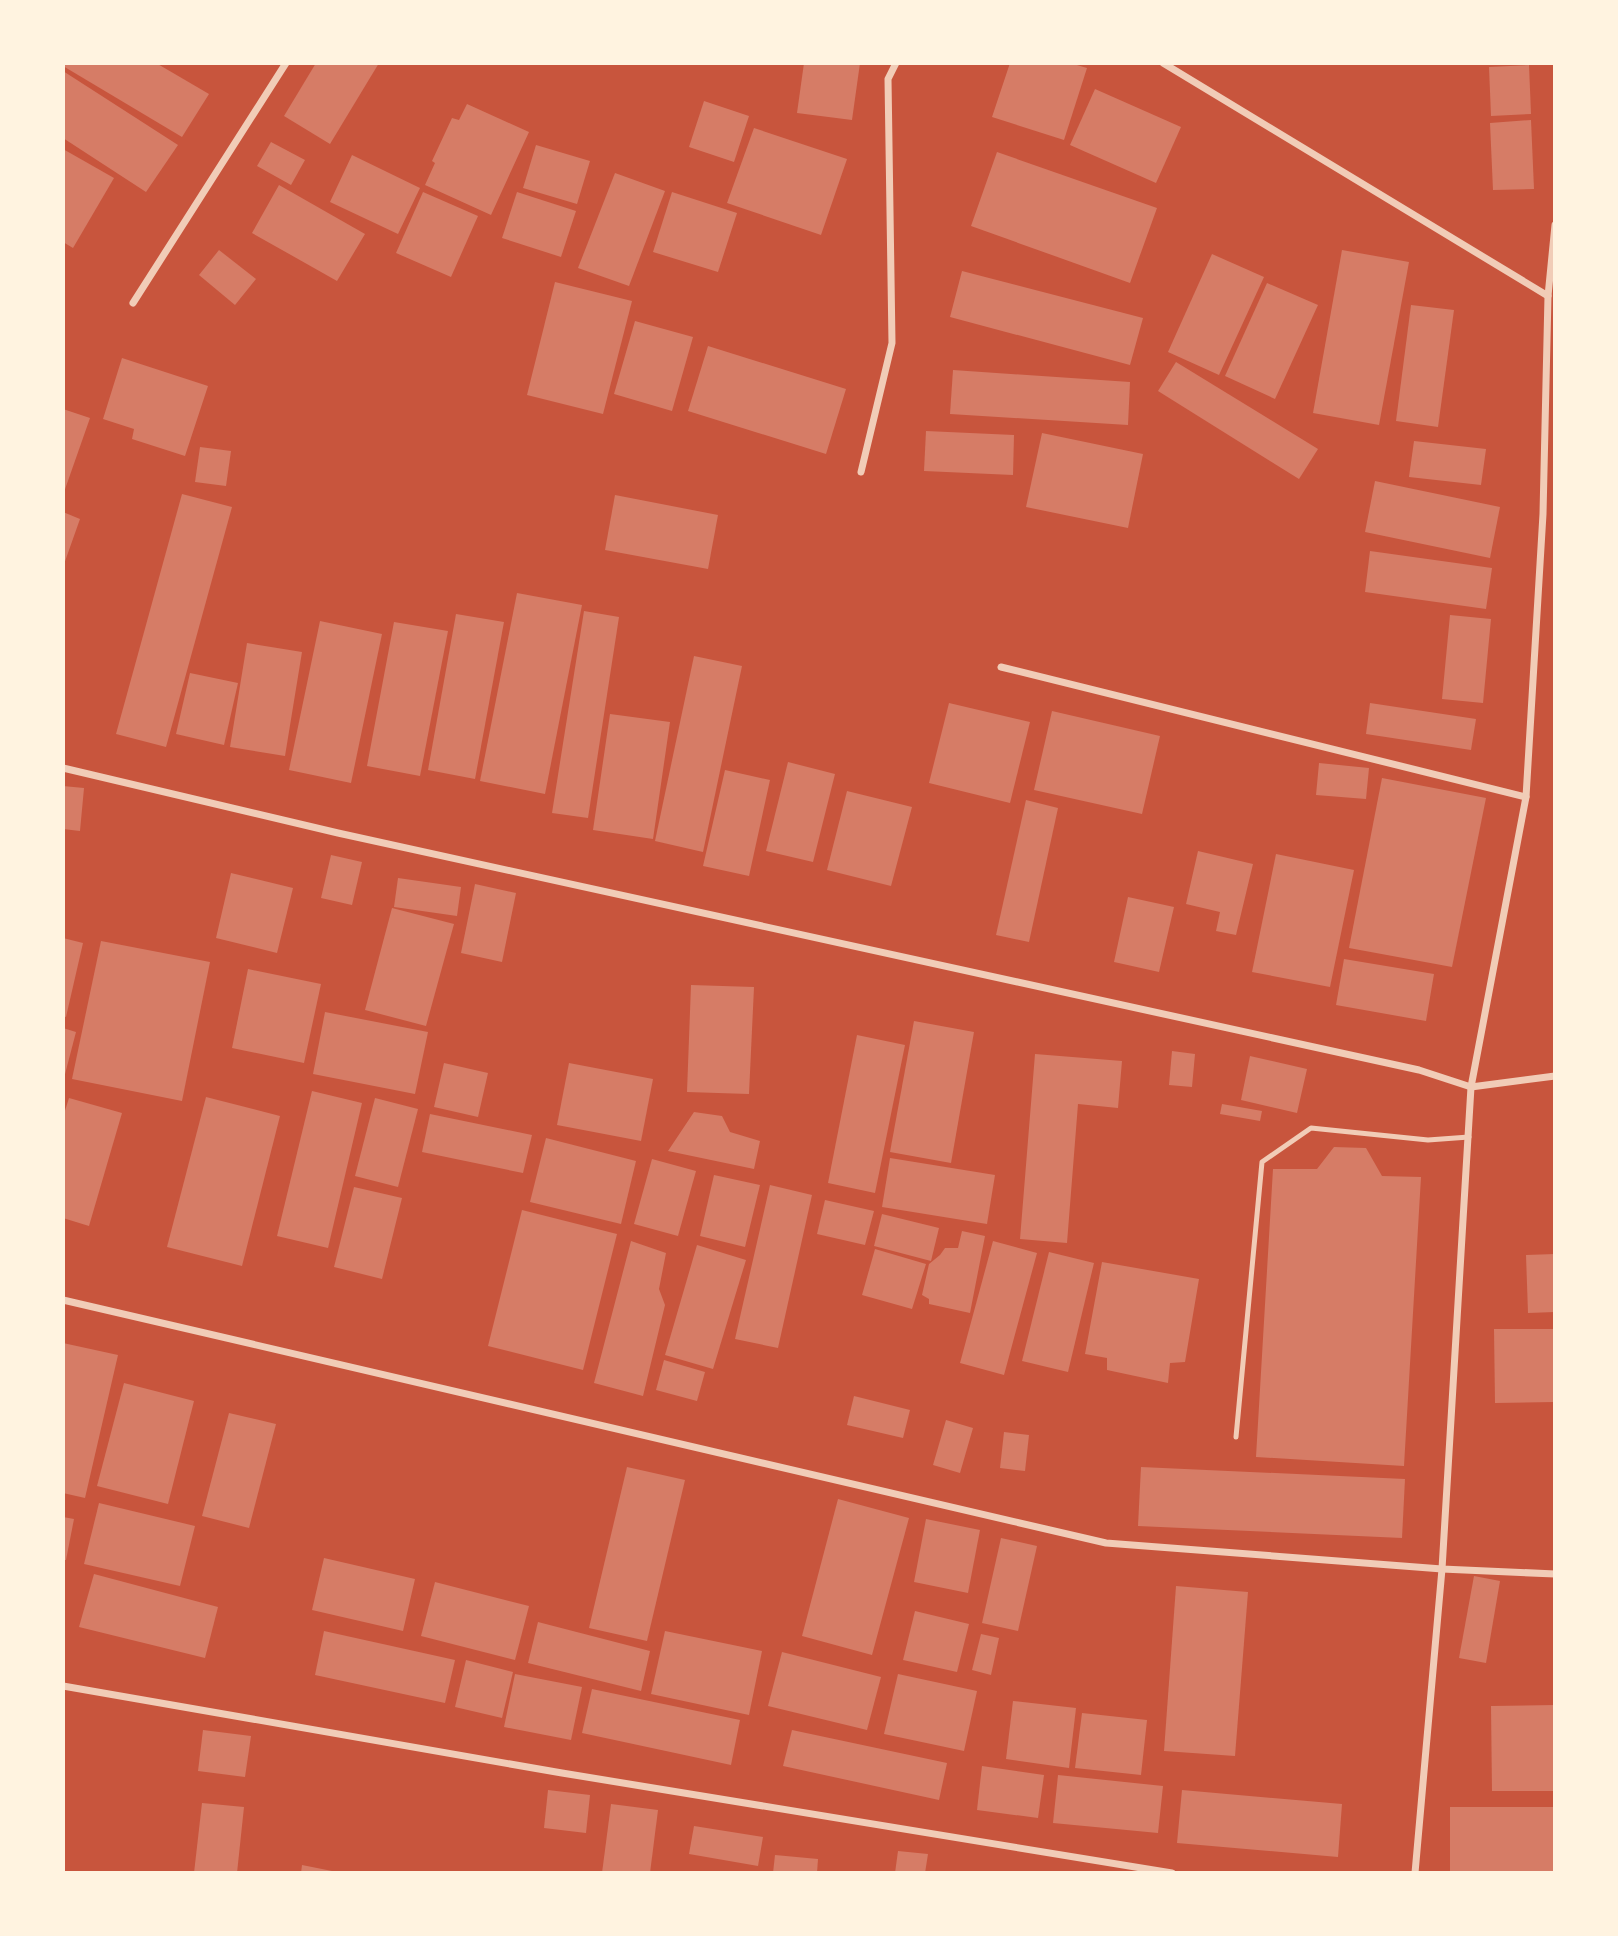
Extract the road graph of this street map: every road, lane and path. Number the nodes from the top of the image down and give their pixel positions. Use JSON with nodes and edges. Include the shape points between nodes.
{"nodes":[{"id":1,"x":286,"y":63,"type":"edge"},
{"id":2,"x":896,"y":63,"type":"edge"},
{"id":3,"x":1163,"y":63,"type":"edge"},
{"id":4,"x":1555,"y":225,"type":"edge"},
{"id":5,"x":1548,"y":296,"type":"junction"},
{"id":6,"x":133,"y":303,"type":"dead end"},
{"id":7,"x":861,"y":472,"type":"dead end"},
{"id":8,"x":1001,"y":667,"type":"dead end"},
{"id":9,"x":63,"y":768,"type":"edge"},
{"id":10,"x":1526,"y":797,"type":"junction"},
{"id":11,"x":1555,"y":1076,"type":"edge"},
{"id":12,"x":1471,"y":1087,"type":"junction"},
{"id":13,"x":1469,"y":1138,"type":"junction"},
{"id":14,"x":63,"y":1300,"type":"edge"},
{"id":15,"x":1236,"y":1437,"type":"dead end"},
{"id":16,"x":1443,"y":1569,"type":"junction"},
{"id":17,"x":1555,"y":1574,"type":"edge"},
{"id":18,"x":63,"y":1686,"type":"edge"},
{"id":19,"x":1172,"y":1873,"type":"edge"},
{"id":20,"x":1415,"y":1873,"type":"edge"}],
"edges":[{"from":1,"to":6,"type":"street"},
{"from":2,"to":7,"type":"street","via":[[888,79],[892,344]]},
{"from":3,"to":5,"type":"street"},
{"from":4,"to":5,"type":"street"},
{"from":5,"to":10,"type":"street","via":[[1544,514]]},
{"from":8,"to":10,"type":"street"},
{"from":9,"to":12,"type":"street","via":[[338,833],[1419,1070]]},
{"from":10,"to":12,"type":"street"},
{"from":11,"to":12,"type":"street"},
{"from":12,"to":13,"type":"street"},
{"from":13,"to":15,"type":"lane","via":[[1428,1140],[1311,1128],[1262,1162]]},
{"from":13,"to":16,"type":"street"},
{"from":14,"to":16,"type":"street","via":[[1106,1543]]},
{"from":16,"to":17,"type":"street"},
{"from":16,"to":20,"type":"street"},
{"from":18,"to":19,"type":"street"}]}
